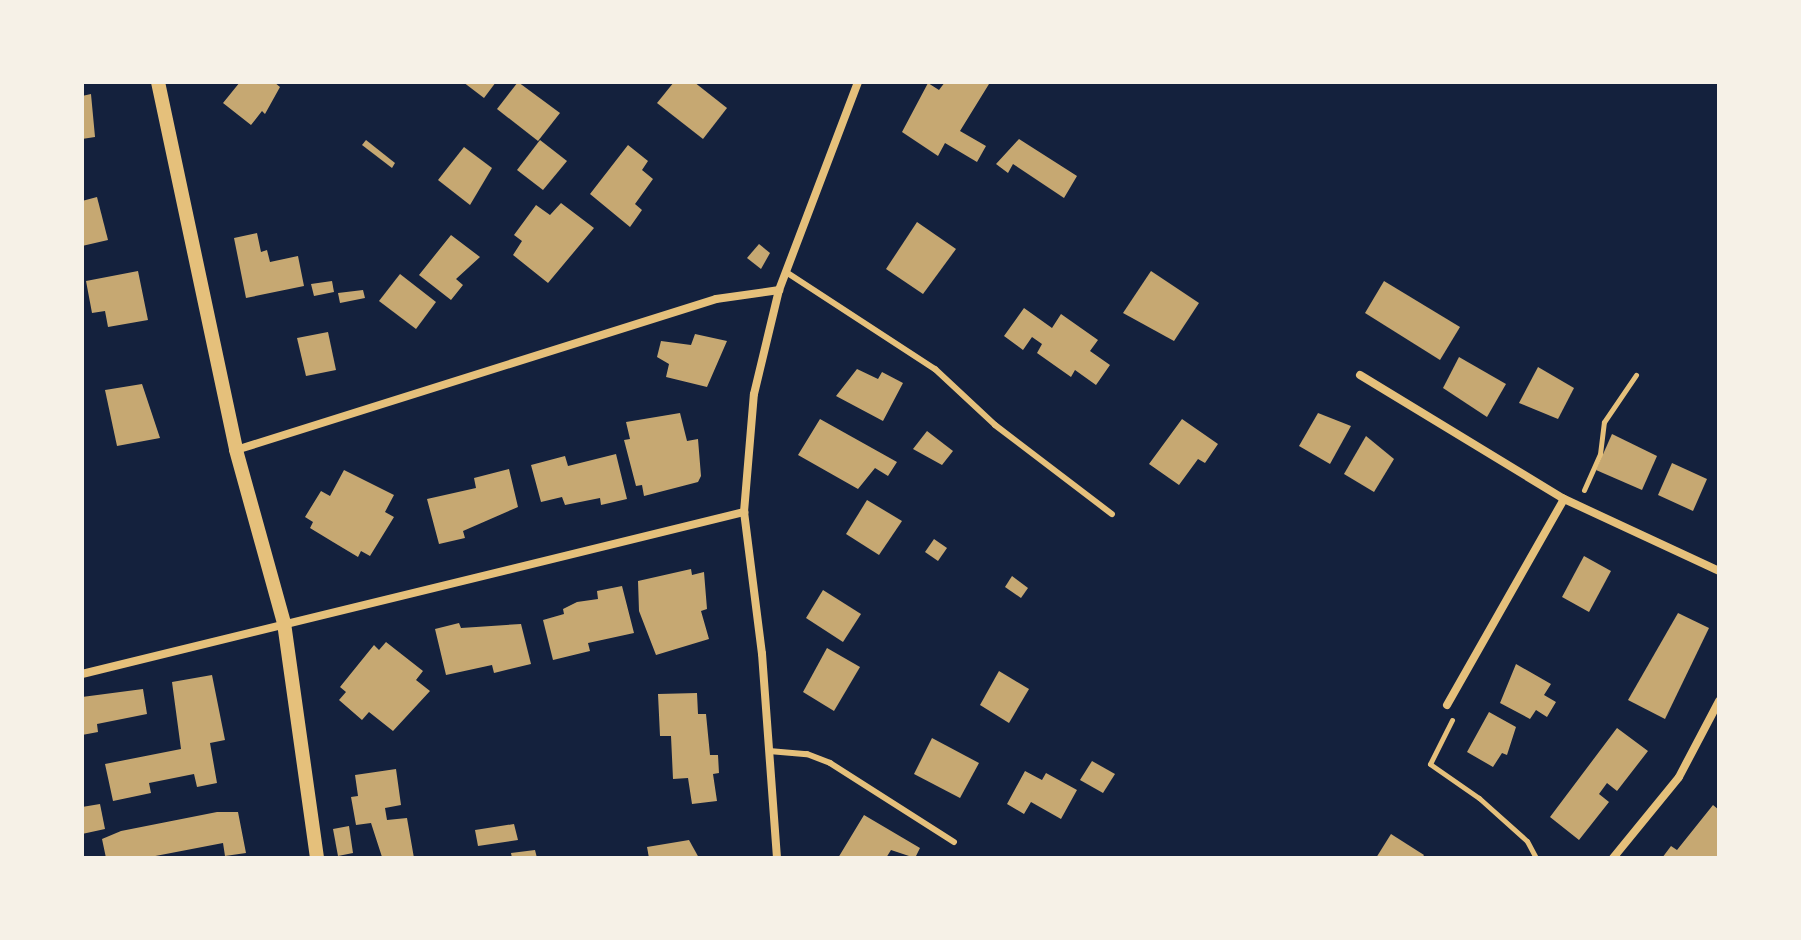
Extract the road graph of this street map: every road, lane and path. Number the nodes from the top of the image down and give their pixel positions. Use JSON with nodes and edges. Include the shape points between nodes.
{"nodes":[{"id":1,"x":158,"y":82,"type":"edge"},
{"id":2,"x":858,"y":82,"type":"edge"},
{"id":3,"x":786,"y":272,"type":"junction"},
{"id":4,"x":779,"y":290,"type":"junction"},
{"id":5,"x":1360,"y":375,"type":"dead end"},
{"id":6,"x":1636,"y":375,"type":"dead end"},
{"id":7,"x":236,"y":450,"type":"junction"},
{"id":8,"x":1564,"y":499,"type":"junction"},
{"id":9,"x":1577,"y":506,"type":"junction"},
{"id":10,"x":744,"y":512,"type":"junction"},
{"id":11,"x":1112,"y":514,"type":"dead end"},
{"id":12,"x":1719,"y":571,"type":"edge"},
{"id":13,"x":284,"y":623,"type":"junction"},
{"id":14,"x":82,"y":674,"type":"edge"},
{"id":15,"x":1719,"y":701,"type":"edge"},
{"id":16,"x":1447,"y":705,"type":"dead end"},
{"id":17,"x":1453,"y":719,"type":"dead end"},
{"id":18,"x":769,"y":751,"type":"junction"},
{"id":19,"x":954,"y":842,"type":"dead end"},
{"id":20,"x":317,"y":858,"type":"edge"},
{"id":21,"x":777,"y":858,"type":"edge"},
{"id":22,"x":1536,"y":858,"type":"edge"},
{"id":23,"x":1613,"y":858,"type":"edge"}],
"edges":[{"from":1,"to":7,"type":"street"},
{"from":2,"to":3,"type":"street"},
{"from":3,"to":4,"type":"street"},
{"from":3,"to":11,"type":"lane","via":[[935,369],[995,425]]},
{"from":4,"to":7,"type":"street","via":[[716,299]]},
{"from":4,"to":10,"type":"street","via":[[754,394]]},
{"from":5,"to":8,"type":"street"},
{"from":6,"to":9,"type":"path","via":[[1604,422],[1600,454]]},
{"from":7,"to":13,"type":"street"},
{"from":8,"to":9,"type":"street"},
{"from":8,"to":16,"type":"street"},
{"from":9,"to":12,"type":"street"},
{"from":10,"to":13,"type":"street"},
{"from":10,"to":18,"type":"street"},
{"from":13,"to":14,"type":"street"},
{"from":13,"to":20,"type":"street"},
{"from":15,"to":23,"type":"street","via":[[1679,777]]},
{"from":17,"to":22,"type":"path","via":[[1430,764],[1479,798],[1527,841]]},
{"from":18,"to":19,"type":"lane","via":[[807,754],[830,763]]},
{"from":18,"to":21,"type":"street"}]}
